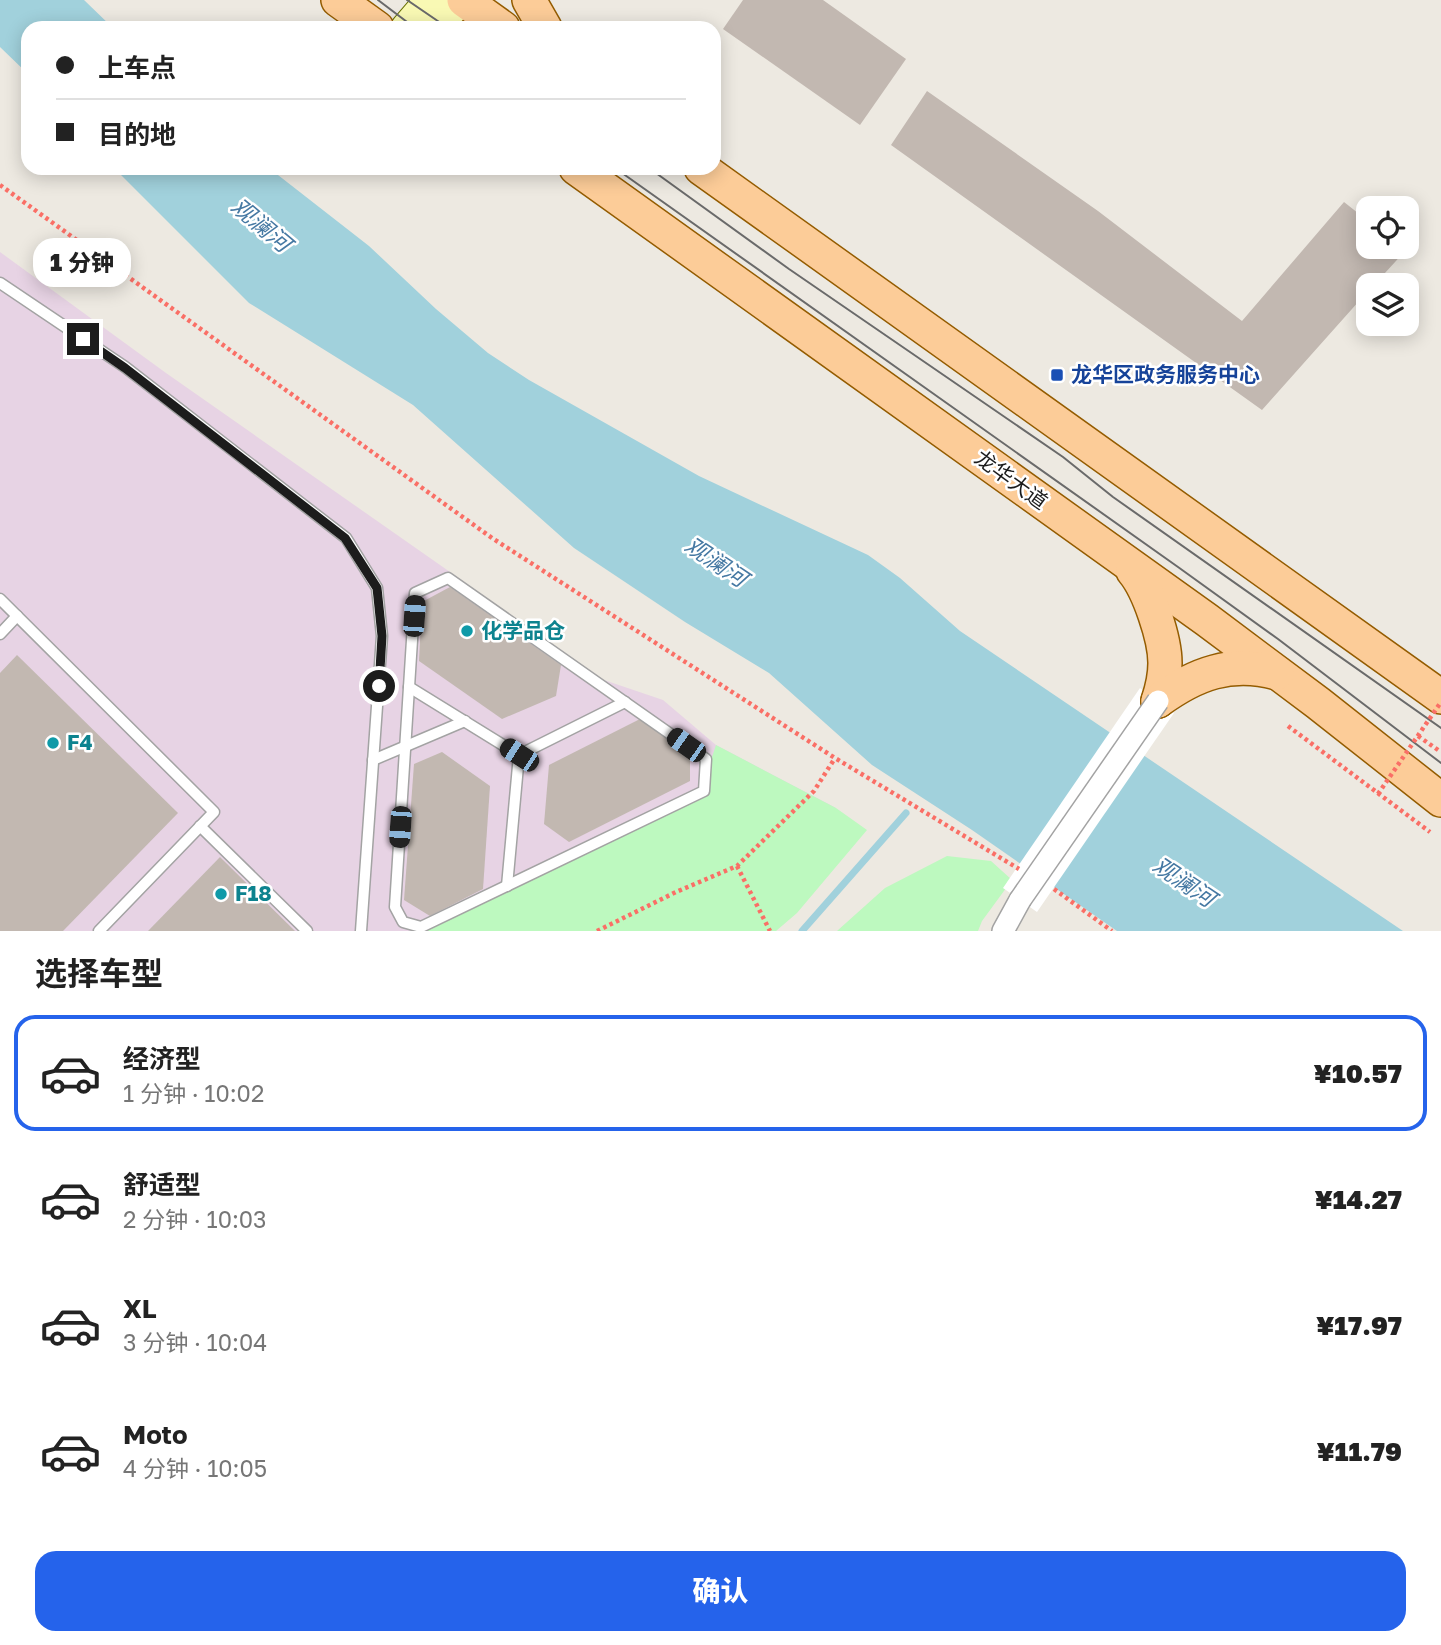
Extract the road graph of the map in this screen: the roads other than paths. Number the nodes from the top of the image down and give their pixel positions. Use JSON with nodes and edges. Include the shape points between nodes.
{"nodes":[{"id":1,"x":338,"y":0,"type":"edge"},
{"id":2,"x":430,"y":0,"type":"edge"},
{"id":3,"x":462,"y":0,"type":"edge"},
{"id":4,"x":529,"y":0,"type":"edge"},
{"id":5,"x":367,"y":21,"type":"edge"},
{"id":6,"x":412,"y":21,"type":"edge"},
{"id":7,"x":442,"y":21,"type":"edge"},
{"id":8,"x":493,"y":21,"type":"edge"},
{"id":9,"x":541,"y":21,"type":"edge"},
{"id":10,"x":586,"y":175,"type":"edge"},
{"id":11,"x":711,"y":175,"type":"edge"},
{"id":12,"x":0,"y":283,"type":"edge"},
{"id":13,"x":1129,"y":565,"type":"junction"},
{"id":14,"x":0,"y":599,"type":"edge"},
{"id":15,"x":18,"y":616,"type":"junction"},
{"id":16,"x":0,"y":634,"type":"edge"},
{"id":17,"x":1277,"y":673,"type":"junction"},
{"id":18,"x":409,"y":687,"type":"junction"},
{"id":19,"x":1441,"y":699,"type":"edge"},
{"id":20,"x":1158,"y":701,"type":"junction"},
{"id":21,"x":625,"y":702,"type":"junction"},
{"id":22,"x":465,"y":722,"type":"junction"},
{"id":23,"x":405,"y":746,"type":"junction"},
{"id":24,"x":519,"y":755,"type":"junction"},
{"id":25,"x":373,"y":760,"type":"junction"},
{"id":26,"x":1441,"y":800,"type":"edge"},
{"id":27,"x":200,"y":826,"type":"junction"},
{"id":28,"x":507,"y":886,"type":"junction"},
{"id":29,"x":99,"y":931,"type":"edge"},
{"id":30,"x":307,"y":931,"type":"edge"},
{"id":31,"x":361,"y":931,"type":"edge"},
{"id":32,"x":1003,"y":931,"type":"edge"}],
"edges":[{"from":1,"to":5,"type":"main road"},
{"from":2,"to":6,"type":"street"},
{"from":3,"to":7,"type":"street"},
{"from":3,"to":8,"type":"main road"},
{"from":4,"to":9,"type":"main road"},
{"from":10,"to":13,"type":"main road","name":"龙华大道"},
{"from":11,"to":19,"type":"main road"},
{"from":12,"to":25,"type":"lane","via":[[125,368],[345,538],[377,588],[382,636]]},
{"from":13,"to":17,"type":"main road","name":"龙华大道"},
{"from":13,"to":20,"type":"main road","via":[[1147,596],[1162,644],[1164,680]]},
{"from":14,"to":15,"type":"lane"},
{"from":15,"to":16,"type":"lane"},
{"from":15,"to":27,"type":"lane","via":[[214,812]]},
{"from":17,"to":20,"type":"main road","via":[[1256,669],[1206,673]]},
{"from":17,"to":26,"type":"main road","name":"龙华大道"},
{"from":18,"to":21,"type":"lane","via":[[415,593],[448,578]]},
{"from":18,"to":22,"type":"lane"},
{"from":18,"to":23,"type":"lane"},
{"from":20,"to":32,"type":"street","bridge":true},
{"from":21,"to":24,"type":"lane"},
{"from":21,"to":28,"type":"lane","via":[[706,759],[704,791]]},
{"from":22,"to":23,"type":"lane"},
{"from":22,"to":24,"type":"lane"},
{"from":23,"to":25,"type":"lane"},
{"from":23,"to":28,"type":"lane","via":[[395,907],[403,922],[421,927]]},
{"from":24,"to":28,"type":"lane"},
{"from":25,"to":31,"type":"lane"},
{"from":27,"to":29,"type":"lane"},
{"from":27,"to":30,"type":"lane"}]}
